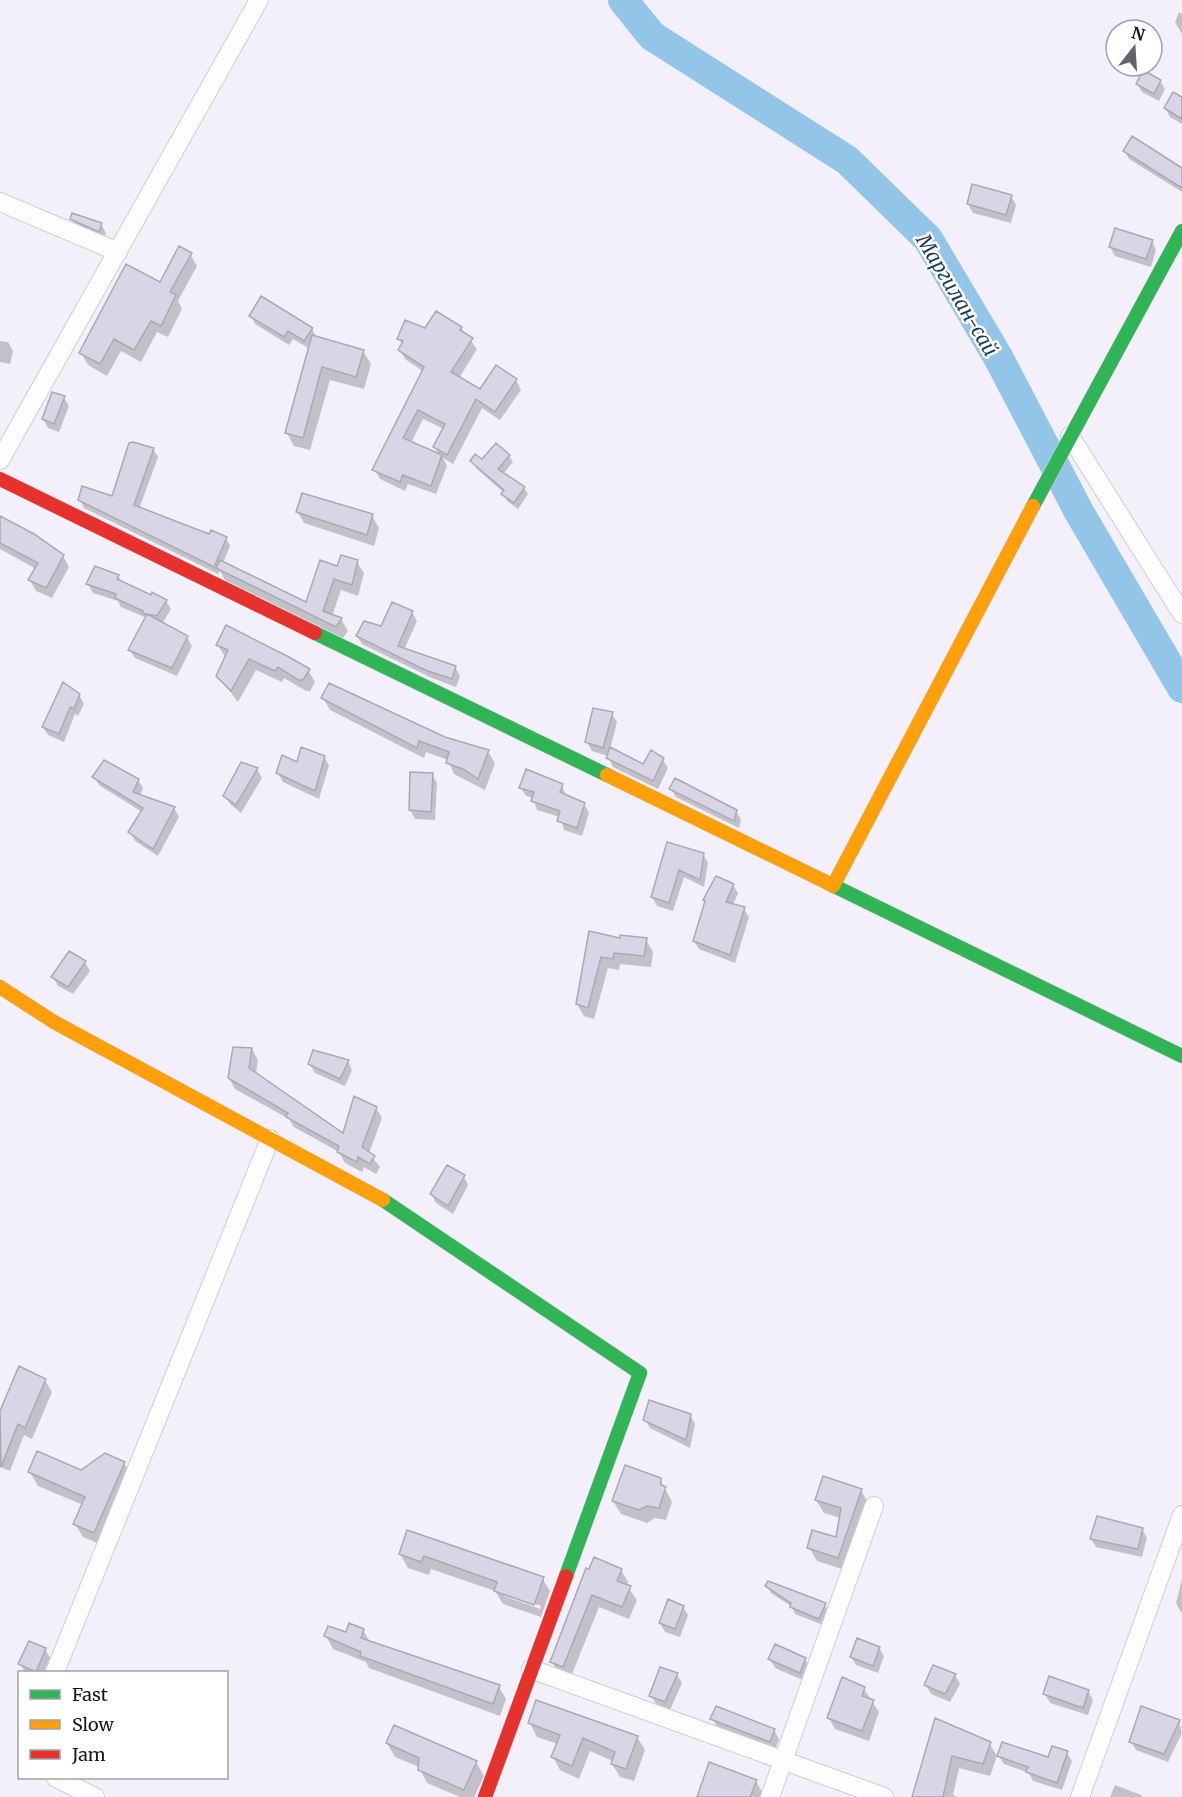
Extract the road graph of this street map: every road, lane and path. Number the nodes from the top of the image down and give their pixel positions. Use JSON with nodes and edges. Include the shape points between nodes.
{"nodes":[{"id":1,"x":259,"y":0,"type":"edge"},
{"id":2,"x":0,"y":202,"type":"edge"},
{"id":3,"x":1182,"y":231,"type":"edge"},
{"id":4,"x":118,"y":252,"type":"junction"},
{"id":5,"x":1070,"y":436,"type":"junction"},
{"id":6,"x":0,"y":460,"type":"edge"},
{"id":7,"x":0,"y":479,"type":"edge"},
{"id":8,"x":1182,"y":614,"type":"edge"},
{"id":9,"x":833,"y":886,"type":"junction"},
{"id":10,"x":0,"y":987,"type":"edge"},
{"id":11,"x":1182,"y":1056,"type":"edge"},
{"id":12,"x":270,"y":1139,"type":"junction"},
{"id":13,"x":874,"y":1506,"type":"dead end"},
{"id":14,"x":1182,"y":1515,"type":"edge"},
{"id":15,"x":531,"y":1670,"type":"junction"},
{"id":16,"x":55,"y":1671,"type":"edge"},
{"id":17,"x":784,"y":1758,"type":"junction"},
{"id":18,"x":58,"y":1779,"type":"edge"},
{"id":19,"x":95,"y":1797,"type":"edge"},
{"id":20,"x":484,"y":1797,"type":"edge"},
{"id":21,"x":770,"y":1797,"type":"edge"},
{"id":22,"x":884,"y":1797,"type":"edge"},
{"id":23,"x":1080,"y":1797,"type":"edge"}],
"edges":[{"from":1,"to":4,"type":"street"},
{"from":2,"to":4,"type":"street"},
{"from":3,"to":5,"type":"street"},
{"from":4,"to":6,"type":"street"},
{"from":5,"to":8,"type":"street"},
{"from":5,"to":9,"type":"street"},
{"from":7,"to":9,"type":"street"},
{"from":9,"to":11,"type":"street"},
{"from":10,"to":12,"type":"street","via":[[54,1022]]},
{"from":12,"to":15,"type":"street","via":[[390,1204],[640,1373]]},
{"from":12,"to":16,"type":"street"},
{"from":13,"to":17,"type":"street"},
{"from":14,"to":23,"type":"street"},
{"from":15,"to":17,"type":"street"},
{"from":15,"to":20,"type":"street"},
{"from":17,"to":21,"type":"street"},
{"from":17,"to":22,"type":"street"},
{"from":18,"to":19,"type":"street"}]}
